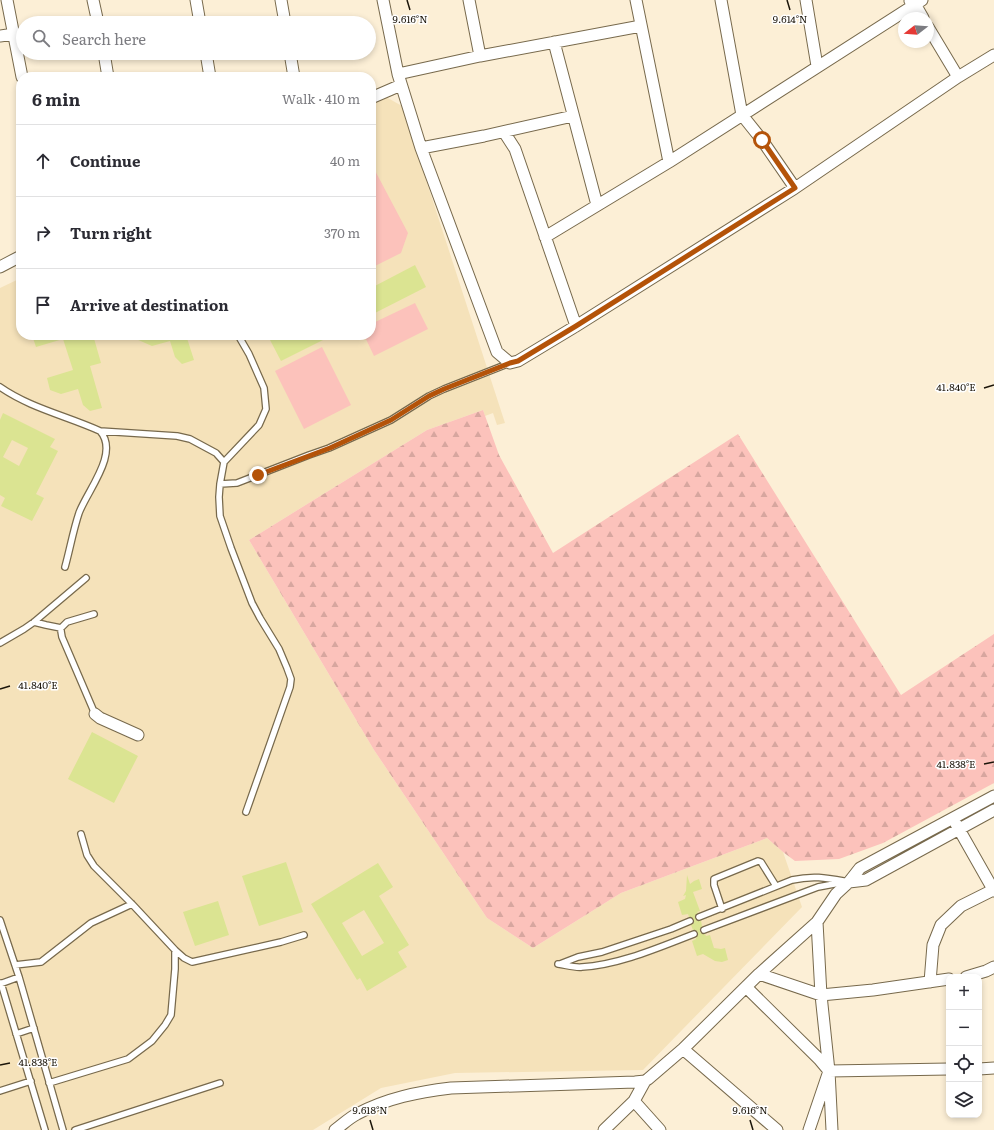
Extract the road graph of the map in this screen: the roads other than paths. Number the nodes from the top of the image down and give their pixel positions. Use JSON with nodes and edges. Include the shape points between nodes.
{"nodes":[{"id":1,"x":7,"y":0,"type":"edge"},
{"id":2,"x":93,"y":0,"type":"edge"},
{"id":3,"x":196,"y":0,"type":"edge"},
{"id":4,"x":281,"y":0,"type":"edge"},
{"id":5,"x":383,"y":0,"type":"edge"},
{"id":6,"x":469,"y":0,"type":"edge"},
{"id":7,"x":636,"y":0,"type":"edge"},
{"id":8,"x":721,"y":0,"type":"edge"},
{"id":9,"x":806,"y":0,"type":"edge"},
{"id":10,"x":915,"y":2,"type":"edge"},
{"id":11,"x":920,"y":12,"type":"edge"},
{"id":12,"x":96,"y":16,"type":"edge"},
{"id":13,"x":199,"y":16,"type":"edge"},
{"id":14,"x":284,"y":16,"type":"edge"},
{"id":15,"x":641,"y":26,"type":"junction"},
{"id":16,"x":14,"y":34,"type":"junction"},
{"id":17,"x":0,"y":36,"type":"edge"},
{"id":18,"x":934,"y":37,"type":"edge"},
{"id":19,"x":554,"y":42,"type":"junction"},
{"id":20,"x":16,"y":45,"type":"edge"},
{"id":21,"x":994,"y":55,"type":"edge"},
{"id":22,"x":480,"y":56,"type":"junction"},
{"id":23,"x":19,"y":60,"type":"edge"},
{"id":24,"x":105,"y":60,"type":"edge"},
{"id":25,"x":207,"y":60,"type":"edge"},
{"id":26,"x":291,"y":60,"type":"edge"},
{"id":27,"x":818,"y":66,"type":"junction"},
{"id":28,"x":21,"y":72,"type":"edge"},
{"id":29,"x":107,"y":72,"type":"edge"},
{"id":30,"x":209,"y":72,"type":"edge"},
{"id":31,"x":293,"y":72,"type":"edge"},
{"id":32,"x":398,"y":74,"type":"junction"},
{"id":33,"x":958,"y":78,"type":"junction"},
{"id":34,"x":401,"y":85,"type":"junction"},
{"id":35,"x":376,"y":96,"type":"edge"},
{"id":36,"x":742,"y":115,"type":"junction"},
{"id":37,"x":573,"y":116,"type":"junction"},
{"id":38,"x":504,"y":132,"type":"junction"},
{"id":39,"x":421,"y":148,"type":"junction"},
{"id":40,"x":669,"y":162,"type":"junction"},
{"id":41,"x":795,"y":188,"type":"junction"},
{"id":42,"x":596,"y":205,"type":"junction"},
{"id":43,"x":545,"y":237,"type":"junction"},
{"id":44,"x":16,"y":258,"type":"edge"},
{"id":45,"x":0,"y":266,"type":"edge"},
{"id":46,"x":576,"y":326,"type":"junction"},
{"id":47,"x":241,"y":340,"type":"edge"},
{"id":48,"x":510,"y":363,"type":"junction"},
{"id":49,"x":0,"y":387,"type":"edge"},
{"id":50,"x":100,"y":431,"type":"junction"},
{"id":51,"x":224,"y":462,"type":"junction"},
{"id":52,"x":220,"y":484,"type":"junction"},
{"id":53,"x":65,"y":567,"type":"dead end"},
{"id":54,"x":86,"y":578,"type":"dead end"},
{"id":55,"x":94,"y":614,"type":"dead end"},
{"id":56,"x":34,"y":622,"type":"junction"},
{"id":57,"x":61,"y":628,"type":"junction"},
{"id":58,"x":0,"y":643,"type":"edge"},
{"id":59,"x":95,"y":714,"type":"joint"},
{"id":60,"x":138,"y":735,"type":"dead end"},
{"id":61,"x":994,"y":796,"type":"edge"},
{"id":62,"x":994,"y":810,"type":"edge"},
{"id":63,"x":246,"y":812,"type":"dead end"},
{"id":64,"x":952,"y":818,"type":"junction"},
{"id":65,"x":959,"y":829,"type":"junction"},
{"id":66,"x":80,"y":834,"type":"dead end"},
{"id":67,"x":849,"y":882,"type":"junction"},
{"id":68,"x":776,"y":886,"type":"junction"},
{"id":69,"x":994,"y":891,"type":"edge"},
{"id":70,"x":132,"y":904,"type":"junction"},
{"id":71,"x":722,"y":908,"type":"junction"},
{"id":72,"x":699,"y":917,"type":"dead end"},
{"id":73,"x":0,"y":920,"type":"edge"},
{"id":74,"x":690,"y":921,"type":"dead end"},
{"id":75,"x":817,"y":922,"type":"junction"},
{"id":76,"x":704,"y":930,"type":"dead end"},
{"id":77,"x":694,"y":934,"type":"dead end"},
{"id":78,"x":304,"y":935,"type":"dead end"},
{"id":79,"x":175,"y":950,"type":"junction"},
{"id":80,"x":15,"y":965,"type":"junction"},
{"id":81,"x":994,"y":967,"type":"edge"},
{"id":82,"x":758,"y":974,"type":"junction"},
{"id":83,"x":976,"y":974,"type":"edge"},
{"id":84,"x":19,"y":977,"type":"junction"},
{"id":85,"x":946,"y":979,"type":"edge"},
{"id":86,"x":930,"y":982,"type":"junction"},
{"id":87,"x":1,"y":983,"type":"edge"},
{"id":88,"x":746,"y":987,"type":"junction"},
{"id":89,"x":821,"y":995,"type":"junction"},
{"id":90,"x":34,"y":1028,"type":"junction"},
{"id":91,"x":16,"y":1034,"type":"junction"},
{"id":92,"x":683,"y":1049,"type":"junction"},
{"id":93,"x":994,"y":1068,"type":"edge"},
{"id":94,"x":946,"y":1069,"type":"edge"},
{"id":95,"x":982,"y":1069,"type":"edge"},
{"id":96,"x":829,"y":1071,"type":"junction"},
{"id":97,"x":30,"y":1081,"type":"junction"},
{"id":98,"x":645,"y":1081,"type":"junction"},
{"id":99,"x":49,"y":1083,"type":"junction"},
{"id":100,"x":220,"y":1083,"type":"dead end"},
{"id":101,"x":0,"y":1091,"type":"edge"},
{"id":102,"x":634,"y":1101,"type":"junction"},
{"id":103,"x":45,"y":1130,"type":"edge"},
{"id":104,"x":63,"y":1130,"type":"edge"},
{"id":105,"x":75,"y":1130,"type":"edge"},
{"id":106,"x":335,"y":1130,"type":"edge"},
{"id":107,"x":604,"y":1130,"type":"edge"},
{"id":108,"x":660,"y":1130,"type":"edge"},
{"id":109,"x":777,"y":1130,"type":"edge"},
{"id":110,"x":809,"y":1130,"type":"edge"},
{"id":111,"x":832,"y":1130,"type":"edge"}],
"edges":[{"from":1,"to":16,"type":"street"},
{"from":2,"to":12,"type":"street"},
{"from":3,"to":13,"type":"street"},
{"from":4,"to":14,"type":"street"},
{"from":5,"to":32,"type":"street"},
{"from":6,"to":22,"type":"street"},
{"from":7,"to":15,"type":"street"},
{"from":8,"to":36,"type":"street"},
{"from":9,"to":27,"type":"street"},
{"from":10,"to":11,"type":"street"},
{"from":10,"to":27,"type":"street"},
{"from":15,"to":19,"type":"street"},
{"from":15,"to":40,"type":"street"},
{"from":16,"to":17,"type":"street"},
{"from":16,"to":20,"type":"street"},
{"from":18,"to":33,"type":"street"},
{"from":19,"to":22,"type":"street"},
{"from":19,"to":37,"type":"street"},
{"from":21,"to":33,"type":"street"},
{"from":22,"to":32,"type":"street"},
{"from":23,"to":28,"type":"street"},
{"from":24,"to":29,"type":"street"},
{"from":25,"to":30,"type":"street"},
{"from":26,"to":31,"type":"street"},
{"from":27,"to":36,"type":"street"},
{"from":32,"to":34,"type":"street"},
{"from":33,"to":41,"type":"street"},
{"from":34,"to":35,"type":"street"},
{"from":34,"to":39,"type":"street"},
{"from":36,"to":40,"type":"street"},
{"from":36,"to":41,"type":"street"},
{"from":37,"to":38,"type":"street"},
{"from":37,"to":42,"type":"street"},
{"from":38,"to":39,"type":"street"},
{"from":38,"to":43,"type":"street","via":[[515,149]]},
{"from":39,"to":48,"type":"street","via":[[498,352]]},
{"from":40,"to":42,"type":"street"},
{"from":41,"to":46,"type":"street"},
{"from":42,"to":43,"type":"street"},
{"from":43,"to":46,"type":"street"},
{"from":44,"to":45,"type":"street"},
{"from":46,"to":48,"type":"street","via":[[518,361]]},
{"from":47,"to":51,"type":"lane","via":[[264,388],[266,409],[259,425]]},
{"from":48,"to":52,"type":"lane","via":[[429,396],[391,420],[330,448],[237,483]]},
{"from":49,"to":50,"type":"lane","via":[[24,401]]},
{"from":50,"to":51,"type":"lane","via":[[190,439],[216,453]]},
{"from":50,"to":53,"type":"lane","via":[[106,442],[104,462],[79,513]]},
{"from":51,"to":52,"type":"lane"},
{"from":52,"to":63,"type":"lane","via":[[220,516],[231,548],[252,603],[279,650],[291,679]]},
{"from":54,"to":56,"type":"lane"},
{"from":55,"to":57,"type":"lane","via":[[67,622]]},
{"from":56,"to":57,"type":"lane"},
{"from":56,"to":58,"type":"lane"},
{"from":57,"to":59,"type":"lane","via":[[62,637]]},
{"from":59,"to":60,"type":"street"},
{"from":61,"to":64,"type":"street"},
{"from":62,"to":65,"type":"street"},
{"from":64,"to":65,"type":"street"},
{"from":64,"to":67,"type":"street","via":[[860,868]]},
{"from":65,"to":67,"type":"street","via":[[866,880]]},
{"from":65,"to":69,"type":"street"},
{"from":66,"to":70,"type":"lane","via":[[87,855],[94,866]]},
{"from":67,"to":68,"type":"lane","via":[[817,876],[804,877]]},
{"from":67,"to":75,"type":"street","via":[[836,894]]},
{"from":67,"to":76,"type":"lane","via":[[818,887]]},
{"from":68,"to":71,"type":"lane"},
{"from":68,"to":71,"type":"lane","via":[[761,862],[750,864],[714,879]]},
{"from":69,"to":86,"type":"street","via":[[961,906],[941,925],[933,945]]},
{"from":70,"to":79,"type":"lane"},
{"from":70,"to":80,"type":"lane","via":[[91,923],[41,962]]},
{"from":71,"to":72,"type":"lane"},
{"from":73,"to":80,"type":"lane"},
{"from":74,"to":77,"type":"lane","via":[[602,952],[558,964],[581,968],[606,964]]},
{"from":75,"to":82,"type":"street"},
{"from":75,"to":89,"type":"street"},
{"from":78,"to":79,"type":"lane","via":[[192,962]]},
{"from":79,"to":99,"type":"lane","via":[[171,1015],[152,1041],[128,1059]]},
{"from":80,"to":84,"type":"lane"},
{"from":81,"to":83,"type":"street"},
{"from":82,"to":88,"type":"street"},
{"from":82,"to":89,"type":"street"},
{"from":84,"to":87,"type":"lane"},
{"from":84,"to":90,"type":"lane"},
{"from":85,"to":86,"type":"street"},
{"from":86,"to":89,"type":"street"},
{"from":87,"to":91,"type":"lane"},
{"from":88,"to":92,"type":"street"},
{"from":88,"to":96,"type":"street","via":[[820,1059]]},
{"from":89,"to":96,"type":"street"},
{"from":90,"to":91,"type":"lane"},
{"from":90,"to":99,"type":"lane"},
{"from":91,"to":97,"type":"lane"},
{"from":92,"to":98,"type":"street"},
{"from":92,"to":109,"type":"street"},
{"from":93,"to":95,"type":"street"},
{"from":94,"to":96,"type":"street"},
{"from":96,"to":110,"type":"street"},
{"from":96,"to":111,"type":"street"},
{"from":97,"to":101,"type":"lane"},
{"from":97,"to":103,"type":"lane"},
{"from":98,"to":102,"type":"street"},
{"from":98,"to":106,"type":"street","via":[[422,1091],[389,1100],[356,1114]]},
{"from":99,"to":104,"type":"lane"},
{"from":100,"to":105,"type":"lane"},
{"from":102,"to":107,"type":"street"},
{"from":102,"to":108,"type":"street"}]}
